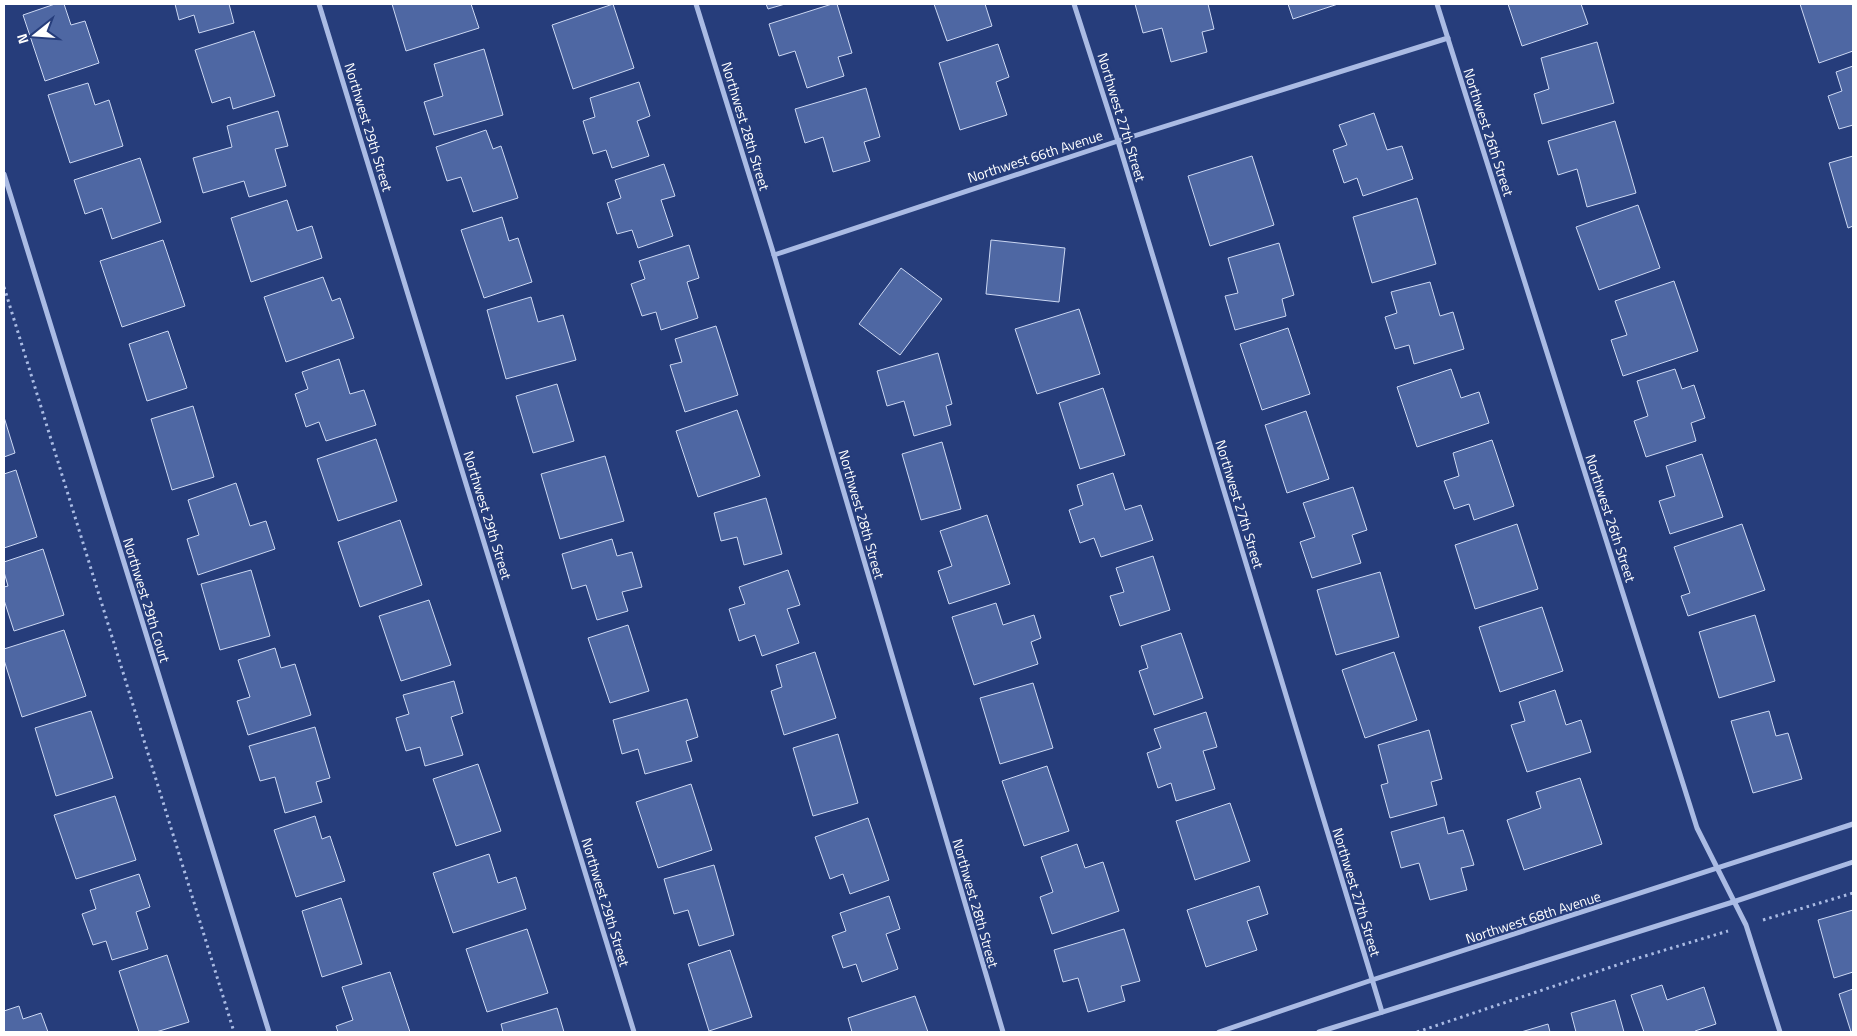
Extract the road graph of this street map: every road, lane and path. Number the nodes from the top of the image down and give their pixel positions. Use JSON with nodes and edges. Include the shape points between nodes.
{"nodes":[{"id":1,"x":319,"y":4,"type":"edge"},
{"id":2,"x":696,"y":4,"type":"edge"},
{"id":3,"x":1074,"y":4,"type":"edge"},
{"id":4,"x":1437,"y":4,"type":"edge"},
{"id":5,"x":1448,"y":38,"type":"junction"},
{"id":6,"x":1118,"y":141,"type":"junction"},
{"id":7,"x":4,"y":174,"type":"edge"},
{"id":8,"x":774,"y":255,"type":"junction"},
{"id":9,"x":4,"y":287,"type":"edge"},
{"id":10,"x":1853,"y":824,"type":"edge"},
{"id":11,"x":1853,"y":862,"type":"edge"},
{"id":12,"x":1717,"y":869,"type":"junction"},
{"id":13,"x":1853,"y":892,"type":"edge"},
{"id":14,"x":1733,"y":902,"type":"junction"},
{"id":15,"x":1746,"y":925,"type":"junction"},
{"id":16,"x":1372,"y":980,"type":"junction"},
{"id":17,"x":1382,"y":1012,"type":"junction"},
{"id":18,"x":234,"y":1032,"type":"edge"},
{"id":19,"x":269,"y":1032,"type":"edge"},
{"id":20,"x":634,"y":1032,"type":"edge"},
{"id":21,"x":1003,"y":1032,"type":"edge"},
{"id":22,"x":1220,"y":1032,"type":"edge"},
{"id":23,"x":1319,"y":1032,"type":"edge"},
{"id":24,"x":1416,"y":1032,"type":"edge"},
{"id":25,"x":1780,"y":1032,"type":"edge"}],
"edges":[{"from":1,"to":20,"type":"street","name":"Northwest 29th Street"},
{"from":2,"to":8,"type":"street","name":"Northwest 28th Street"},
{"from":3,"to":6,"type":"street","name":"Northwest 27th Street"},
{"from":4,"to":5,"type":"street","name":"Northwest 26th Street"},
{"from":5,"to":6,"type":"street","name":"Northwest 66th Avenue"},
{"from":5,"to":12,"type":"street","name":"Northwest 26th Street","via":[[1697,828]]},
{"from":6,"to":8,"type":"street","name":"Northwest 66th Avenue"},
{"from":6,"to":16,"type":"street","name":"Northwest 27th Street"},
{"from":7,"to":19,"type":"street","name":"Northwest 29th Court"},
{"from":8,"to":21,"type":"street","name":"Northwest 28th Street"},
{"from":9,"to":18,"type":"path"},
{"from":10,"to":12,"type":"street","name":"Northwest 68th Avenue"},
{"from":11,"to":14,"type":"street"},
{"from":12,"to":14,"type":"street","name":"Northwest 26th Street"},
{"from":12,"to":16,"type":"street","name":"Northwest 68th Avenue"},
{"from":13,"to":15,"type":"path"},
{"from":14,"to":15,"type":"street","name":"Northwest 26th Street"},
{"from":14,"to":17,"type":"street"},
{"from":15,"to":24,"type":"path"},
{"from":15,"to":25,"type":"street","name":"Northwest 26th Street"},
{"from":16,"to":17,"type":"street","name":"Northwest 27th Street"},
{"from":16,"to":22,"type":"street","name":"Northwest 68th Avenue"},
{"from":17,"to":23,"type":"street"}]}
